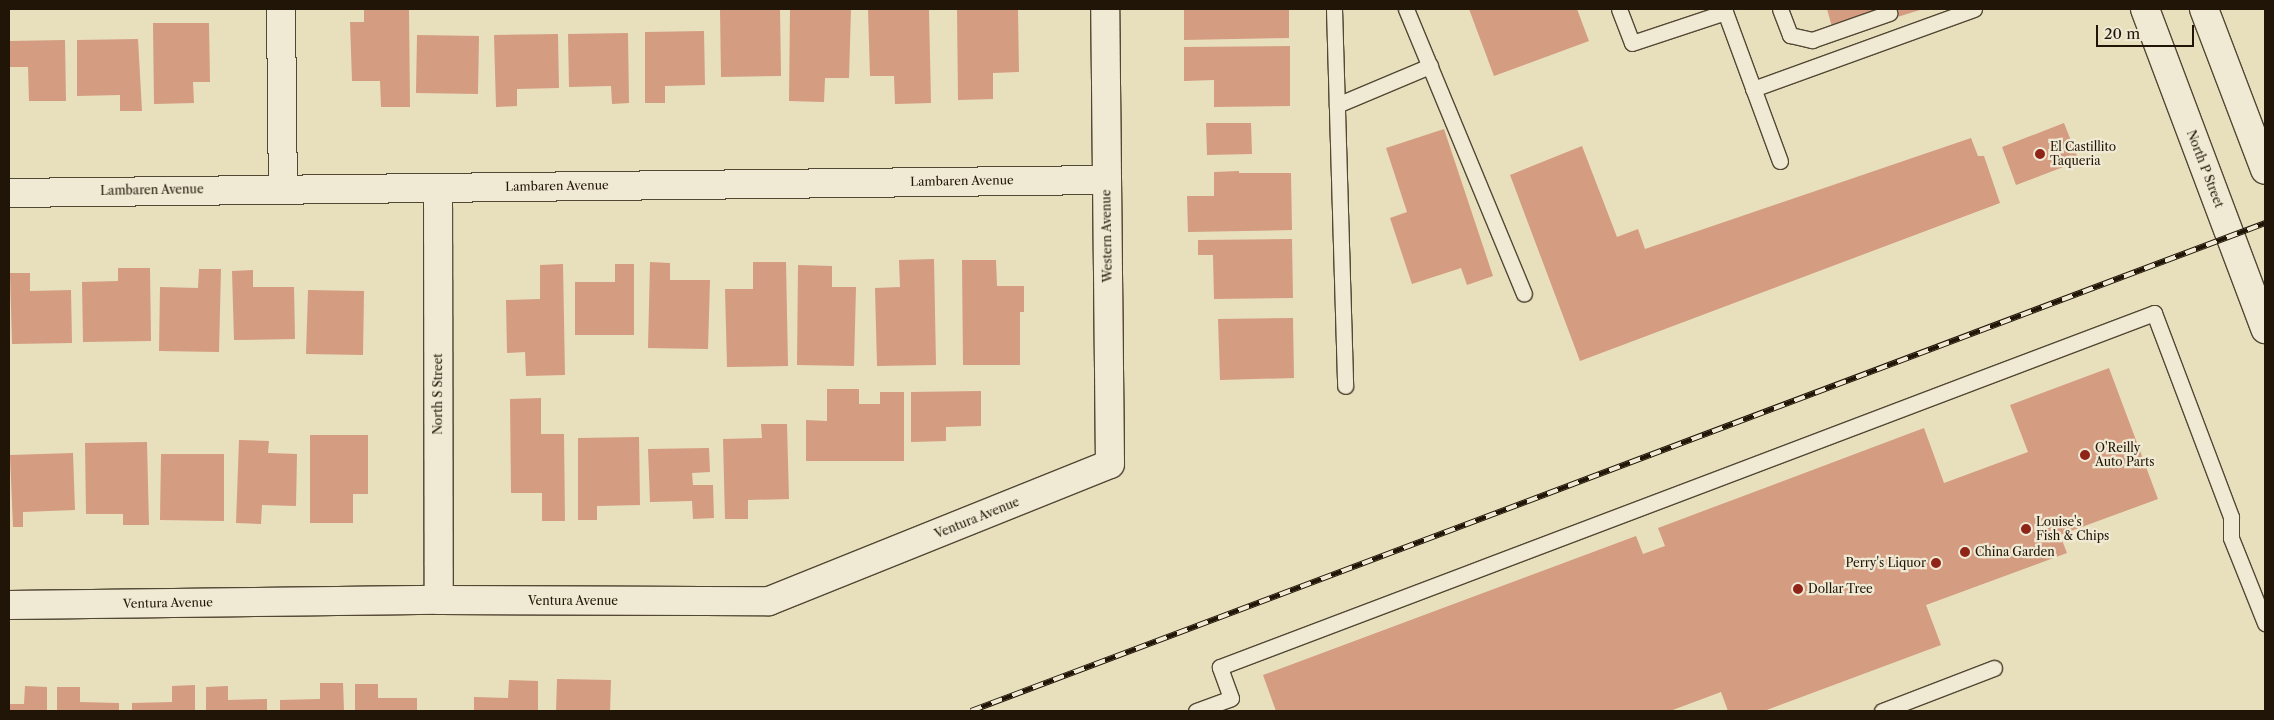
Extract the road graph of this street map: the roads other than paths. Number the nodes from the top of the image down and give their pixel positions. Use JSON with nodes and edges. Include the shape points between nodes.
{"nodes":[{"id":1,"x":281,"y":9,"type":"edge"},
{"id":2,"x":1105,"y":9,"type":"edge"},
{"id":3,"x":1334,"y":9,"type":"edge"},
{"id":4,"x":1406,"y":9,"type":"edge"},
{"id":5,"x":1619,"y":9,"type":"edge"},
{"id":6,"x":1768,"y":9,"type":"edge"},
{"id":7,"x":1780,"y":9,"type":"edge"},
{"id":8,"x":1974,"y":9,"type":"edge"},
{"id":9,"x":2146,"y":9,"type":"edge"},
{"id":10,"x":2204,"y":9,"type":"edge"},
{"id":11,"x":1724,"y":10,"type":"edge"},
{"id":12,"x":1890,"y":13,"type":"dead end"},
{"id":13,"x":1790,"y":35,"type":"junction"},
{"id":14,"x":1430,"y":66,"type":"junction"},
{"id":15,"x":1753,"y":89,"type":"junction"},
{"id":16,"x":1337,"y":104,"type":"junction"},
{"id":17,"x":1780,"y":161,"type":"dead end"},
{"id":18,"x":2265,"y":170,"type":"edge"},
{"id":19,"x":1106,"y":180,"type":"junction"},
{"id":20,"x":283,"y":188,"type":"junction"},
{"id":21,"x":438,"y":188,"type":"junction"},
{"id":22,"x":9,"y":192,"type":"edge"},
{"id":23,"x":1524,"y":294,"type":"dead end"},
{"id":24,"x":2265,"y":329,"type":"edge"},
{"id":25,"x":1345,"y":386,"type":"dead end"},
{"id":26,"x":1110,"y":464,"type":"joint"},
{"id":27,"x":439,"y":600,"type":"junction"},
{"id":28,"x":9,"y":605,"type":"edge"},
{"id":29,"x":2265,"y":623,"type":"edge"},
{"id":30,"x":1994,"y":668,"type":"dead end"},
{"id":31,"x":1196,"y":711,"type":"edge"},
{"id":32,"x":1882,"y":711,"type":"edge"}],
"edges":[{"from":1,"to":20,"type":"street"},
{"from":2,"to":19,"type":"street","name":"Western Avenue"},
{"from":3,"to":16,"type":"lane"},
{"from":4,"to":14,"type":"lane"},
{"from":5,"to":11,"type":"lane","via":[[1632,44]]},
{"from":6,"to":13,"type":"lane"},
{"from":7,"to":13,"type":"lane"},
{"from":8,"to":15,"type":"lane"},
{"from":9,"to":24,"type":"street","name":"North P Street"},
{"from":10,"to":18,"type":"street"},
{"from":11,"to":15,"type":"lane"},
{"from":12,"to":13,"type":"lane","via":[[1812,40]]},
{"from":14,"to":16,"type":"lane"},
{"from":14,"to":23,"type":"lane"},
{"from":15,"to":17,"type":"lane"},
{"from":16,"to":25,"type":"lane"},
{"from":19,"to":21,"type":"street","name":"Lambaren Avenue"},
{"from":19,"to":26,"type":"street","name":"Western Avenue"},
{"from":20,"to":21,"type":"street","name":"Lambaren Avenue"},
{"from":20,"to":22,"type":"street","name":"Lambaren Avenue"},
{"from":21,"to":27,"type":"street","name":"North S Street"},
{"from":26,"to":27,"type":"street","name":"Ventura Avenue","via":[[769,602]]},
{"from":27,"to":28,"type":"street","name":"Ventura Avenue"},
{"from":29,"to":31,"type":"lane","via":[[2231,538],[2231,517],[2154,313],[1220,667],[1231,698]]},
{"from":30,"to":32,"type":"lane"}]}
